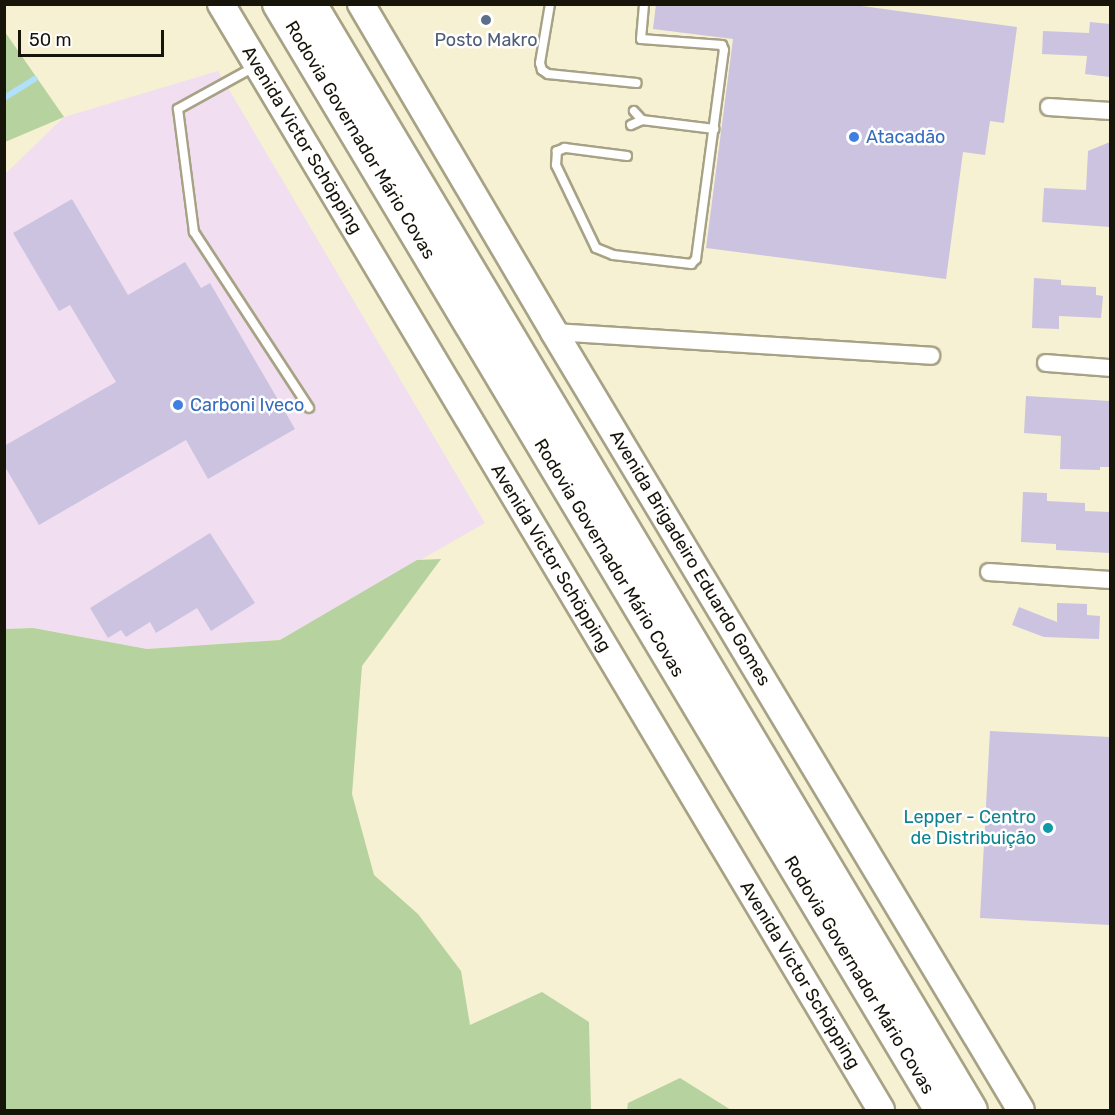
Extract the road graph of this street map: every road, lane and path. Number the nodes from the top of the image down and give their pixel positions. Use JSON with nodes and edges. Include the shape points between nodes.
{"nodes":[{"id":1,"x":221,"y":4,"type":"edge"},
{"id":2,"x":278,"y":4,"type":"edge"},
{"id":3,"x":311,"y":4,"type":"edge"},
{"id":4,"x":361,"y":4,"type":"edge"},
{"id":5,"x":550,"y":4,"type":"edge"},
{"id":6,"x":644,"y":4,"type":"edge"},
{"id":7,"x":257,"y":65,"type":"junction"},
{"id":8,"x":637,"y":83,"type":"dead end"},
{"id":9,"x":1049,"y":107,"type":"dead end"},
{"id":10,"x":634,"y":111,"type":"dead end"},
{"id":11,"x":1110,"y":111,"type":"edge"},
{"id":12,"x":642,"y":120,"type":"junction"},
{"id":13,"x":631,"y":125,"type":"dead end"},
{"id":14,"x":714,"y":129,"type":"junction"},
{"id":15,"x":627,"y":156,"type":"dead end"},
{"id":16,"x":554,"y":332,"type":"junction"},
{"id":17,"x":931,"y":356,"type":"dead end"},
{"id":18,"x":1046,"y":363,"type":"dead end"},
{"id":19,"x":1110,"y":368,"type":"edge"},
{"id":20,"x":309,"y":408,"type":"dead end"},
{"id":21,"x":989,"y":572,"type":"dead end"},
{"id":22,"x":1110,"y":579,"type":"edge"},
{"id":23,"x":881,"y":1110,"type":"edge"},
{"id":24,"x":940,"y":1110,"type":"edge"},
{"id":25,"x":972,"y":1110,"type":"edge"},
{"id":26,"x":1021,"y":1110,"type":"edge"}],
"edges":[{"from":1,"to":7,"type":"main road","name":"Avenida Victor Schöpping"},
{"from":2,"to":24,"type":"highway","name":"Rodovia Governador Mário Covas"},
{"from":3,"to":25,"type":"highway","name":"Rodovia Governador Mário Covas"},
{"from":4,"to":16,"type":"main road","name":"Avenida Brigadeiro Eduardo Gomes"},
{"from":5,"to":8,"type":"lane","via":[[542,70],[548,74]]},
{"from":6,"to":14,"type":"lane","via":[[641,39],[722,45]]},
{"from":7,"to":20,"type":"lane","via":[[178,109],[194,232]]},
{"from":7,"to":23,"type":"main road","name":"Avenida Victor Schöpping"},
{"from":9,"to":11,"type":"street"},
{"from":10,"to":12,"type":"lane"},
{"from":12,"to":13,"type":"lane"},
{"from":12,"to":14,"type":"lane"},
{"from":14,"to":15,"type":"lane","via":[[696,259],[691,264],[613,255],[596,248],[556,165],[557,151],[565,147]]},
{"from":16,"to":17,"type":"street"},
{"from":16,"to":26,"type":"main road","name":"Avenida Brigadeiro Eduardo Gomes"},
{"from":18,"to":19,"type":"street"},
{"from":21,"to":22,"type":"street"}]}
